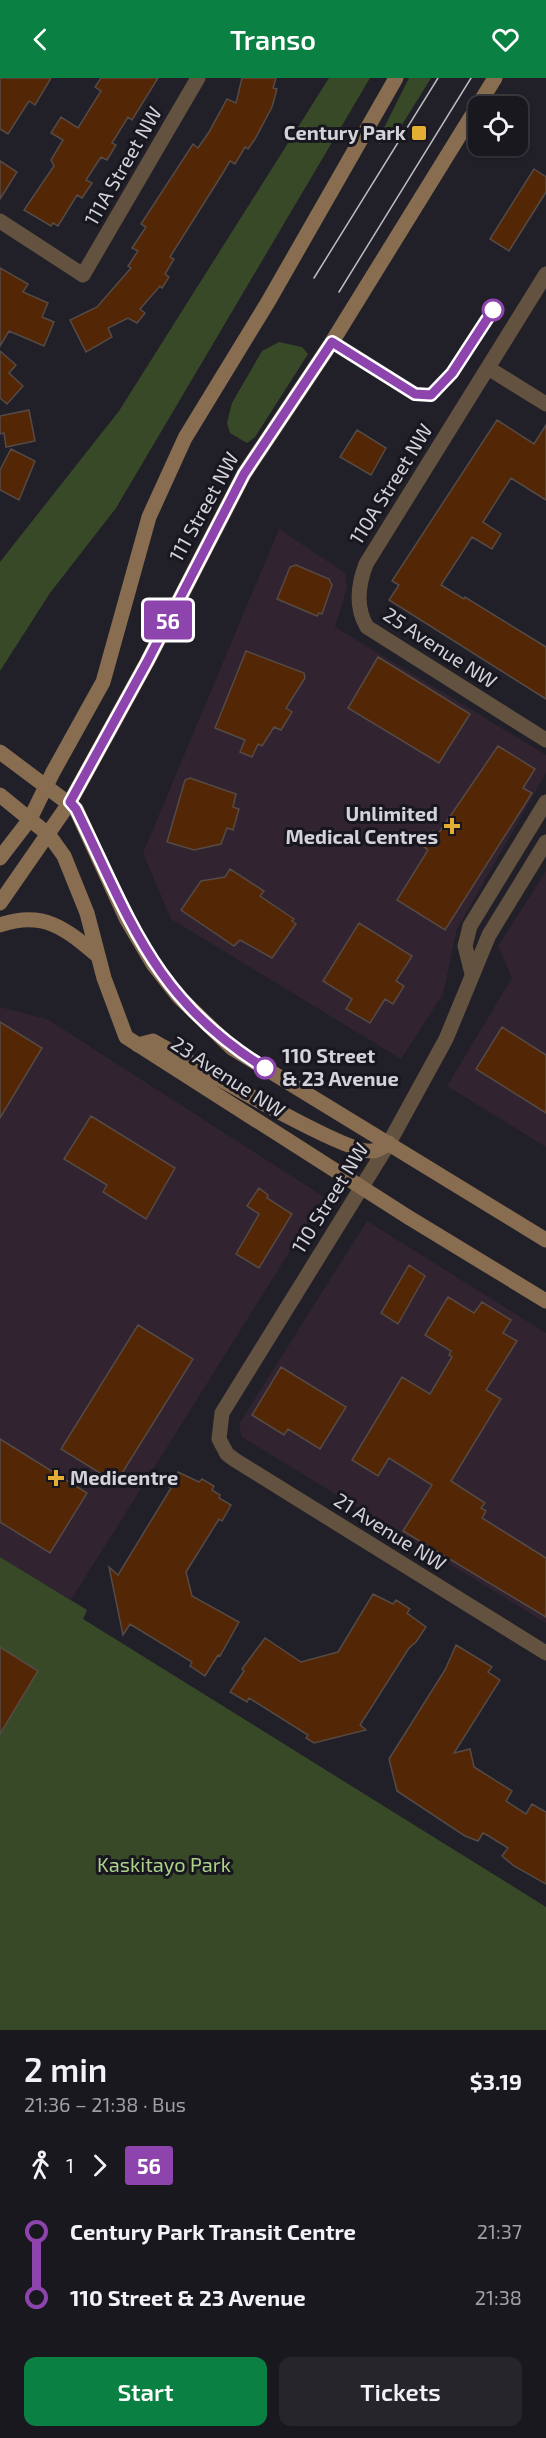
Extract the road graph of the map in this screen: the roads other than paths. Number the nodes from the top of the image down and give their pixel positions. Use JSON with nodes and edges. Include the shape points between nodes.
{"nodes":[{"id":1,"x":198,"y":78,"type":"edge"},
{"id":2,"x":396,"y":78,"type":"edge"},
{"id":3,"x":495,"y":78,"type":"edge"},
{"id":4,"x":0,"y":221,"type":"edge"},
{"id":5,"x":546,"y":274,"type":"edge"},
{"id":6,"x":488,"y":368,"type":"junction"},
{"id":7,"x":546,"y":404,"type":"edge"},
{"id":8,"x":366,"y":564,"type":"joint"},
{"id":9,"x":546,"y":740,"type":"edge"},
{"id":10,"x":0,"y":752,"type":"edge"},
{"id":11,"x":48,"y":786,"type":"junction"},
{"id":12,"x":0,"y":795,"type":"edge"},
{"id":13,"x":70,"y":802,"type":"junction"},
{"id":14,"x":546,"y":802,"type":"edge"},
{"id":15,"x":30,"y":819,"type":"junction"},
{"id":16,"x":49,"y":835,"type":"junction"},
{"id":17,"x":546,"y":843,"type":"edge"},
{"id":18,"x":0,"y":858,"type":"edge"},
{"id":19,"x":0,"y":903,"type":"edge"},
{"id":20,"x":0,"y":925,"type":"edge"},
{"id":21,"x":98,"y":956,"type":"junction"},
{"id":22,"x":472,"y":975,"type":"junction"},
{"id":23,"x":138,"y":1045,"type":"junction"},
{"id":24,"x":389,"y":1143,"type":"junction"},
{"id":25,"x":362,"y":1187,"type":"junction"},
{"id":26,"x":546,"y":1240,"type":"edge"},
{"id":27,"x":546,"y":1300,"type":"edge"},
{"id":28,"x":219,"y":1439,"type":"joint"},
{"id":29,"x":546,"y":1653,"type":"edge"}],
"edges":[{"from":1,"to":4,"type":"street","name":"111A Street NW","via":[[83,275]]},
{"from":2,"to":11,"type":"main road","name":"111 Street NW","via":[[185,438],[150,517],[103,682]]},
{"from":3,"to":13,"type":"main road","name":"111 Street NW","via":[[332,342],[244,474]]},
{"from":5,"to":6,"type":"street","name":"110A Street NW"},
{"from":6,"to":7,"type":"street"},
{"from":6,"to":8,"type":"street","name":"110A Street NW"},
{"from":8,"to":9,"type":"street","name":"25 Avenue NW","via":[[359,590],[361,617],[367,627]]},
{"from":10,"to":11,"type":"main road","name":"23 Avenue NW"},
{"from":11,"to":13,"type":"main road","name":"23 Avenue NW"},
{"from":11,"to":15,"type":"main road","name":"111 Street NW"},
{"from":12,"to":15,"type":"main road","name":"23 Avenue NW"},
{"from":13,"to":16,"type":"main road","name":"111 Street NW"},
{"from":13,"to":24,"type":"main road","name":"23 Avenue NW","via":[[100,856],[127,920],[179,997],[232,1048]]},
{"from":14,"to":22,"type":"street","via":[[470,926],[465,946]]},
{"from":15,"to":16,"type":"main road","name":"23 Avenue NW"},
{"from":15,"to":18,"type":"main road","name":"111 Street NW"},
{"from":16,"to":19,"type":"main road","name":"111 Street NW"},
{"from":16,"to":21,"type":"main road","name":"23 Avenue NW","via":[[64,856]]},
{"from":17,"to":22,"type":"street","name":"110 Street NW","via":[[495,924]]},
{"from":20,"to":21,"type":"main road","via":[[15,920],[44,920],[68,931]]},
{"from":21,"to":23,"type":"main road","name":"23 Avenue NW","via":[[126,1037]]},
{"from":22,"to":24,"type":"street","name":"110 Street NW","via":[[446,1039]]},
{"from":23,"to":24,"type":"main road","via":[[153,1041],[351,1146],[373,1151]]},
{"from":23,"to":25,"type":"main road","name":"23 Avenue NW"},
{"from":24,"to":25,"type":"street","name":"110 Street NW"},
{"from":24,"to":26,"type":"main road","name":"23 Avenue NW"},
{"from":25,"to":27,"type":"main road","name":"23 Avenue NW"},
{"from":25,"to":28,"type":"street","name":"110 Street NW","via":[[226,1405],[219,1420]]},
{"from":28,"to":29,"type":"street","name":"21 Avenue NW","via":[[235,1460]]}]}
